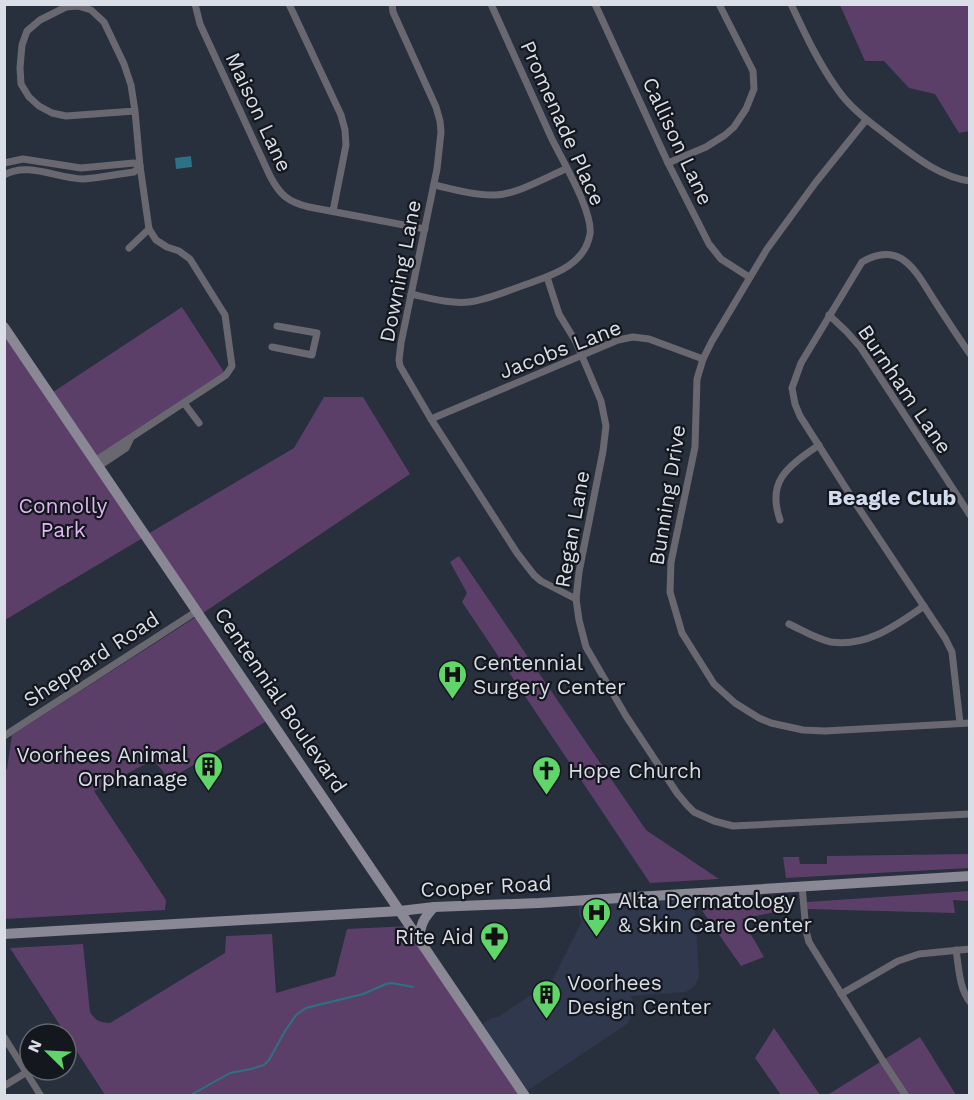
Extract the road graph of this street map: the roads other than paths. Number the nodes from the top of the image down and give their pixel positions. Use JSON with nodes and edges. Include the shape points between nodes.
{"nodes":[{"id":1,"x":195,"y":4,"type":"edge"},
{"id":2,"x":289,"y":4,"type":"edge"},
{"id":3,"x":392,"y":4,"type":"edge"},
{"id":4,"x":491,"y":4,"type":"edge"},
{"id":5,"x":595,"y":4,"type":"edge"},
{"id":6,"x":719,"y":4,"type":"edge"},
{"id":7,"x":791,"y":4,"type":"edge"},
{"id":8,"x":135,"y":111,"type":"junction"},
{"id":9,"x":866,"y":120,"type":"junction"},
{"id":10,"x":4,"y":163,"type":"edge"},
{"id":11,"x":668,"y":163,"type":"junction"},
{"id":12,"x":140,"y":166,"type":"junction"},
{"id":13,"x":566,"y":169,"type":"junction"},
{"id":14,"x":4,"y":175,"type":"edge"},
{"id":15,"x":969,"y":182,"type":"edge"},
{"id":16,"x":434,"y":185,"type":"junction"},
{"id":17,"x":333,"y":212,"type":"junction"},
{"id":18,"x":424,"y":229,"type":"junction"},
{"id":19,"x":149,"y":230,"type":"junction"},
{"id":20,"x":129,"y":248,"type":"dead end"},
{"id":21,"x":547,"y":277,"type":"junction"},
{"id":22,"x":749,"y":277,"type":"junction"},
{"id":23,"x":411,"y":294,"type":"junction"},
{"id":24,"x":829,"y":315,"type":"junction"},
{"id":25,"x":277,"y":326,"type":"dead end"},
{"id":26,"x":4,"y":327,"type":"edge"},
{"id":27,"x":272,"y":347,"type":"dead end"},
{"id":28,"x":969,"y":354,"type":"edge"},
{"id":29,"x":581,"y":356,"type":"junction"},
{"id":30,"x":703,"y":359,"type":"junction"},
{"id":31,"x":184,"y":403,"type":"junction"},
{"id":32,"x":431,"y":419,"type":"junction"},
{"id":33,"x":199,"y":423,"type":"dead end"},
{"id":34,"x":819,"y":445,"type":"junction"},
{"id":35,"x":97,"y":463,"type":"junction"},
{"id":36,"x":969,"y":515,"type":"edge"},
{"id":37,"x":780,"y":520,"type":"dead end"},
{"id":38,"x":576,"y":599,"type":"junction"},
{"id":39,"x":924,"y":606,"type":"junction"},
{"id":40,"x":197,"y":611,"type":"junction"},
{"id":41,"x":789,"y":624,"type":"dead end"},
{"id":42,"x":960,"y":723,"type":"junction"},
{"id":43,"x":969,"y":723,"type":"edge"},
{"id":44,"x":4,"y":736,"type":"edge"},
{"id":45,"x":969,"y":814,"type":"edge"},
{"id":46,"x":969,"y":876,"type":"edge"},
{"id":47,"x":802,"y":886,"type":"junction"},
{"id":48,"x":434,"y":907,"type":"junction"},
{"id":49,"x":400,"y":911,"type":"junction"},
{"id":50,"x":4,"y":934,"type":"edge"},
{"id":51,"x":419,"y":939,"type":"junction"},
{"id":52,"x":969,"y":949,"type":"edge"},
{"id":53,"x":956,"y":950,"type":"junction"},
{"id":54,"x":841,"y":994,"type":"junction"},
{"id":55,"x":969,"y":1002,"type":"edge"},
{"id":56,"x":4,"y":1037,"type":"edge"},
{"id":57,"x":18,"y":1058,"type":"edge"},
{"id":58,"x":18,"y":1077,"type":"edge"},
{"id":59,"x":33,"y":1082,"type":"edge"},
{"id":60,"x":4,"y":1086,"type":"edge"},
{"id":61,"x":41,"y":1095,"type":"edge"},
{"id":62,"x":525,"y":1095,"type":"edge"},
{"id":63,"x":906,"y":1095,"type":"edge"}],
"edges":[{"from":1,"to":17,"type":"street","name":"Maison Lane","via":[[200,24],[276,188],[296,204]]},
{"from":2,"to":17,"type":"street","via":[[345,130],[346,146]]},
{"from":3,"to":16,"type":"street","name":"Downing Lane","via":[[440,121]]},
{"from":4,"to":13,"type":"street","name":"Promenade Place"},
{"from":5,"to":11,"type":"street","name":"Callison Lane"},
{"from":6,"to":11,"type":"street","via":[[753,71],[754,89],[746,109],[725,135]]},
{"from":7,"to":9,"type":"street","via":[[829,77]]},
{"from":8,"to":8,"type":"street","via":[[124,64],[104,22],[91,10],[66,7],[27,31],[22,45],[21,84],[39,106],[66,116]]},
{"from":8,"to":12,"type":"street"},
{"from":9,"to":15,"type":"street","via":[[918,159]]},
{"from":9,"to":22,"type":"street","name":"Bunning Drive","via":[[816,182]]},
{"from":10,"to":12,"type":"street","via":[[23,159],[81,168],[134,163]]},
{"from":11,"to":22,"type":"street","name":"Callison Lane","via":[[709,244],[721,259]]},
{"from":12,"to":14,"type":"street","via":[[134,172],[81,179],[22,170]]},
{"from":12,"to":19,"type":"street"},
{"from":13,"to":16,"type":"street","via":[[504,195]]},
{"from":13,"to":21,"type":"street","name":"Promenade Place","via":[[583,203],[590,232],[578,260]]},
{"from":16,"to":18,"type":"street","name":"Downing Lane"},
{"from":17,"to":18,"type":"street","name":"Maison Lane"},
{"from":18,"to":23,"type":"street","name":"Downing Lane"},
{"from":19,"to":20,"type":"street"},
{"from":19,"to":31,"type":"street","via":[[156,240],[190,259],[225,315],[232,366],[226,375]]},
{"from":21,"to":23,"type":"street","name":"Promenade Place","via":[[478,301],[443,301]]},
{"from":21,"to":29,"type":"street","name":"Regan Lane","via":[[559,314]]},
{"from":22,"to":30,"type":"street","name":"Bunning Drive"},
{"from":23,"to":32,"type":"street","name":"Downing Lane","via":[[399,360]]},
{"from":24,"to":28,"type":"street","via":[[862,262],[873,256],[898,257],[917,273]]},
{"from":24,"to":34,"type":"street","via":[[801,363],[792,388],[795,404]]},
{"from":24,"to":36,"type":"street","name":"Burnham Lane","via":[[861,348]]},
{"from":25,"to":27,"type":"street","via":[[317,333],[312,355]]},
{"from":26,"to":35,"type":"street","name":"Centennial Boulevard"},
{"from":29,"to":30,"type":"street","name":"Jacobs Lane","via":[[633,337],[658,341]]},
{"from":29,"to":32,"type":"street","name":"Jacobs Lane"},
{"from":29,"to":38,"type":"street","name":"Regan Lane","via":[[601,401],[606,426]]},
{"from":30,"to":42,"type":"street","name":"Bunning Drive","via":[[697,380],[695,447],[671,562],[670,592],[682,633],[714,684],[759,718],[804,730]]},
{"from":31,"to":33,"type":"street"},
{"from":31,"to":35,"type":"street","via":[[131,437],[126,448]]},
{"from":32,"to":38,"type":"street","name":"Downing Lane","via":[[534,575]]},
{"from":34,"to":37,"type":"street","via":[[786,470],[780,480],[775,498]]},
{"from":34,"to":39,"type":"street"},
{"from":35,"to":40,"type":"street","name":"Centennial Boulevard"},
{"from":38,"to":45,"type":"street","name":"Regan Lane","via":[[586,647],[633,726],[694,812],[733,826]]},
{"from":39,"to":41,"type":"street","via":[[877,636],[852,642],[824,640]]},
{"from":39,"to":42,"type":"street","via":[[952,652]]},
{"from":40,"to":44,"type":"street","name":"Sheppard Road"},
{"from":40,"to":49,"type":"street","name":"Centennial Boulevard"},
{"from":42,"to":43,"type":"street","name":"Bunning Drive"},
{"from":46,"to":47,"type":"street","name":"Cooper Road"},
{"from":47,"to":48,"type":"street","name":"Cooper Road"},
{"from":47,"to":54,"type":"street","via":[[809,942]]},
{"from":48,"to":49,"type":"street","name":"Cooper Road"},
{"from":48,"to":51,"type":"street","via":[[424,918]]},
{"from":49,"to":50,"type":"street","name":"Cooper Road"},
{"from":49,"to":51,"type":"street","name":"Centennial Boulevard"},
{"from":51,"to":62,"type":"street","name":"Centennial Boulevard"},
{"from":52,"to":53,"type":"street"},
{"from":53,"to":54,"type":"street","via":[[898,961]]},
{"from":53,"to":55,"type":"street","via":[[964,995]]},
{"from":54,"to":63,"type":"street"},
{"from":56,"to":57,"type":"street"},
{"from":58,"to":60,"type":"street"},
{"from":59,"to":61,"type":"street"}]}
